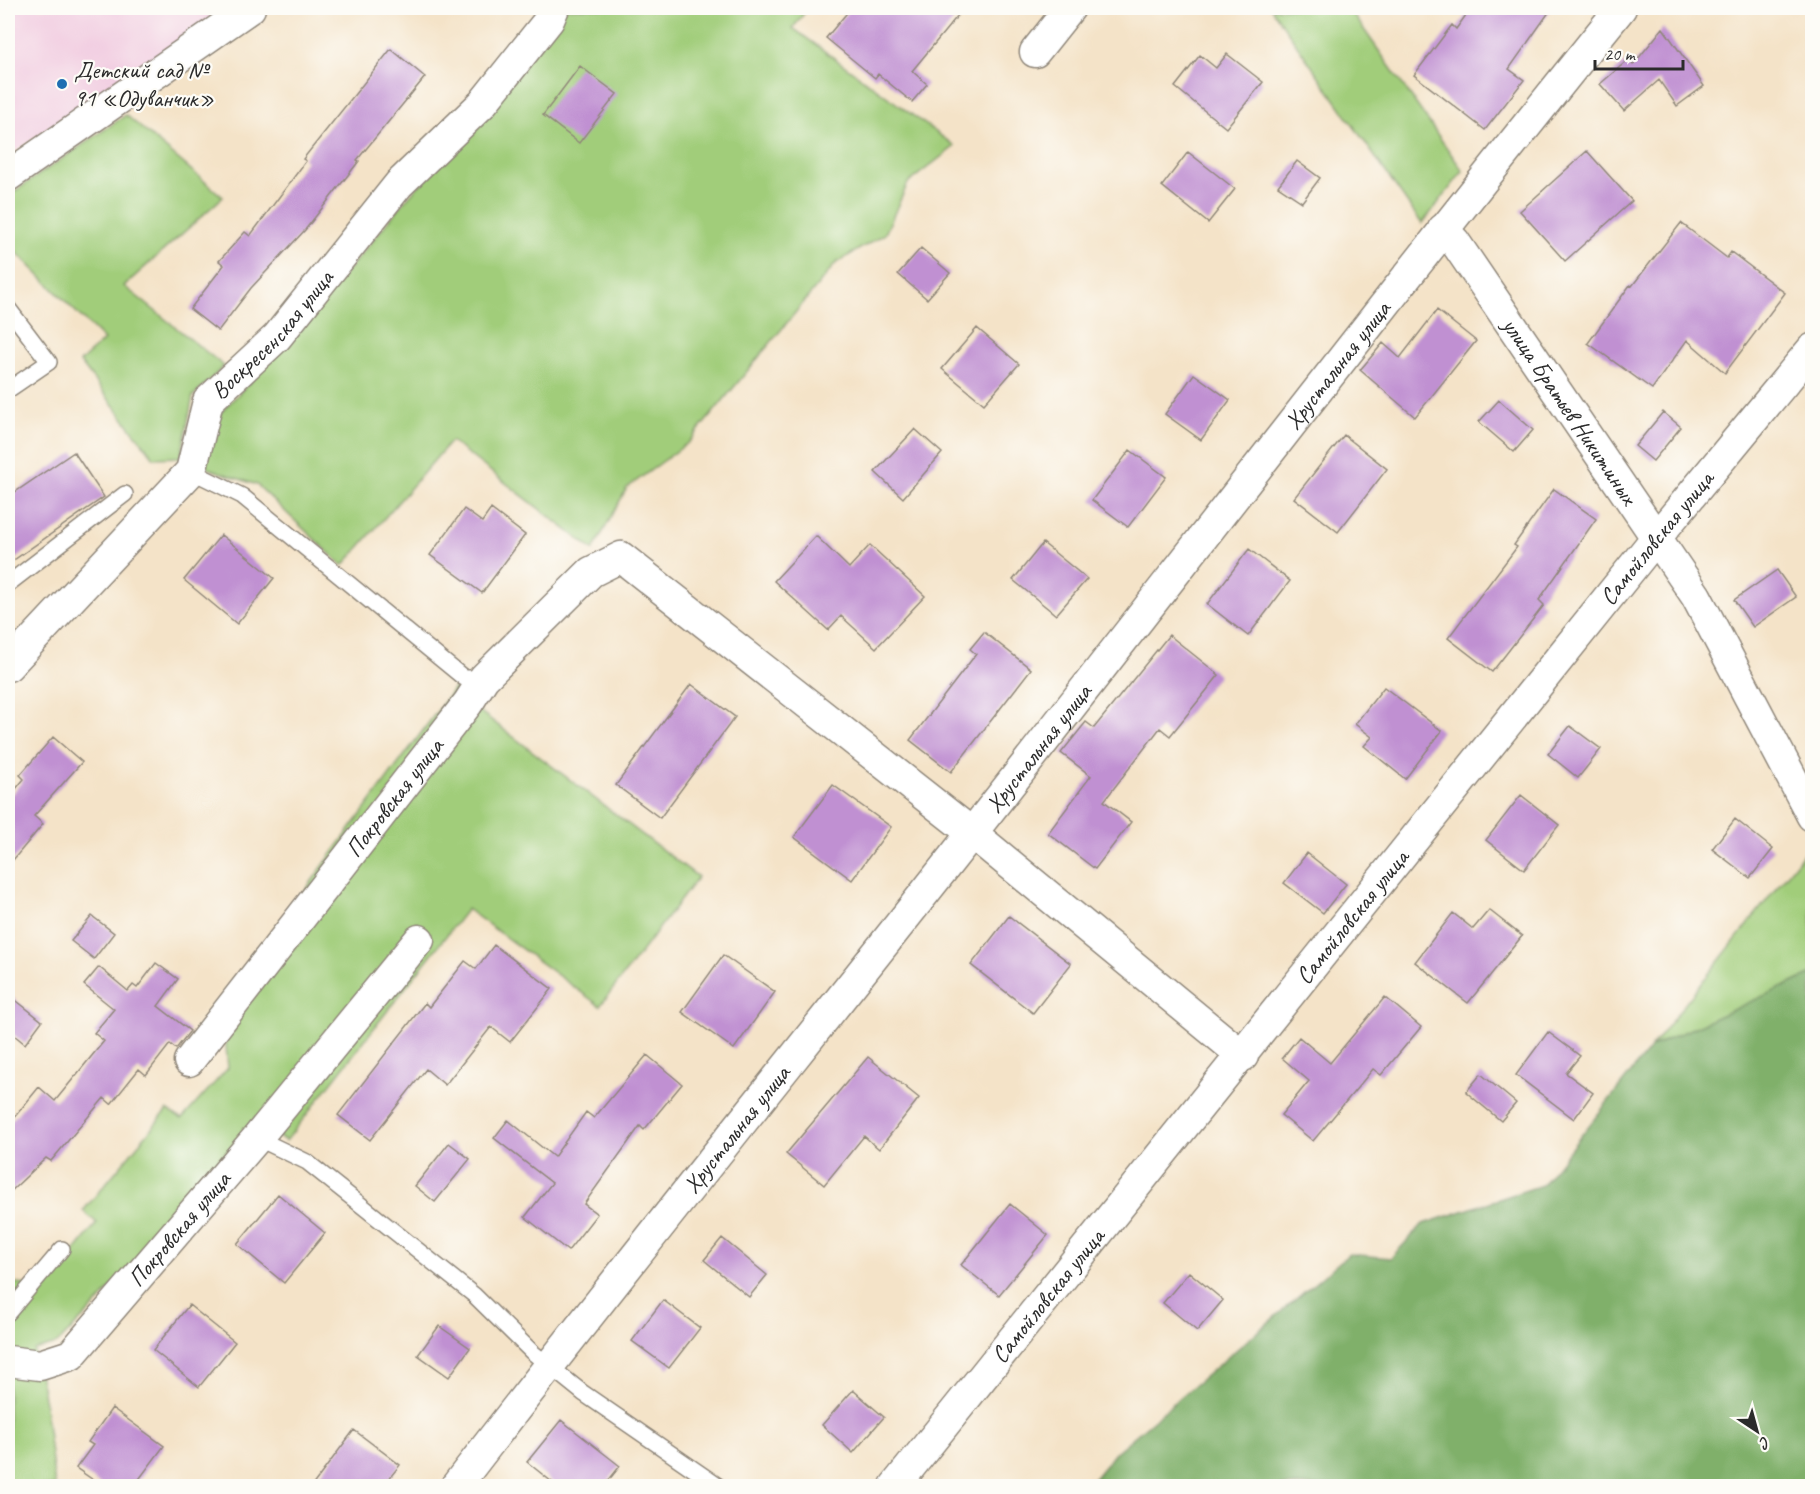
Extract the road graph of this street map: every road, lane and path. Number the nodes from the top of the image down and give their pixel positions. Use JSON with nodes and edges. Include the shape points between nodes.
{"nodes":[{"id":1,"x":250,"y":8,"type":"edge"},
{"id":2,"x":554,"y":8,"type":"edge"},
{"id":3,"x":1070,"y":8,"type":"edge"},
{"id":4,"x":1621,"y":8,"type":"edge"},
{"id":5,"x":1035,"y":52,"type":"dead end"},
{"id":6,"x":8,"y":176,"type":"edge"},
{"id":7,"x":1443,"y":229,"type":"junction"},
{"id":8,"x":8,"y":308,"type":"edge"},
{"id":9,"x":1812,"y":349,"type":"edge"},
{"id":10,"x":8,"y":390,"type":"edge"},
{"id":11,"x":191,"y":471,"type":"junction"},
{"id":12,"x":125,"y":494,"type":"dead end"},
{"id":13,"x":1656,"y":538,"type":"junction"},
{"id":14,"x":8,"y":584,"type":"edge"},
{"id":15,"x":8,"y":666,"type":"edge"},
{"id":16,"x":484,"y":678,"type":"junction"},
{"id":17,"x":1812,"y":816,"type":"edge"},
{"id":18,"x":972,"y":833,"type":"junction"},
{"id":19,"x":419,"y":940,"type":"dead end"},
{"id":20,"x":1243,"y":1056,"type":"junction"},
{"id":21,"x":189,"y":1061,"type":"dead end"},
{"id":22,"x":257,"y":1138,"type":"junction"},
{"id":23,"x":62,"y":1249,"type":"dead end"},
{"id":24,"x":8,"y":1313,"type":"edge"},
{"id":25,"x":8,"y":1361,"type":"edge"},
{"id":26,"x":549,"y":1366,"type":"junction"},
{"id":27,"x":456,"y":1486,"type":"edge"},
{"id":28,"x":718,"y":1486,"type":"edge"},
{"id":29,"x":895,"y":1486,"type":"edge"}],
"edges":[{"from":1,"to":6,"type":"street"},
{"from":2,"to":11,"type":"street","name":"Воскресенская улица","via":[[549,20],[482,104],[399,184],[277,337],[208,400]]},
{"from":3,"to":5,"type":"street"},
{"from":4,"to":7,"type":"street","name":"Хрустальная улица"},
{"from":7,"to":13,"type":"street","name":"улица Братьев Никитиных"},
{"from":7,"to":18,"type":"street","name":"Хрустальная улица"},
{"from":8,"to":10,"type":"lane","via":[[49,362]]},
{"from":9,"to":13,"type":"street","name":"Самойловская улица"},
{"from":11,"to":15,"type":"street","name":"Воскресенская улица"},
{"from":11,"to":16,"type":"lane","via":[[242,496],[464,678]]},
{"from":12,"to":14,"type":"lane"},
{"from":13,"to":17,"type":"street","name":"улица Братьев Никитиных","via":[[1696,596]]},
{"from":13,"to":20,"type":"street","name":"Самойловская улица"},
{"from":16,"to":18,"type":"street","name":"Покровская улица","via":[[591,572],[621,557]]},
{"from":16,"to":21,"type":"street","name":"Покровская улица","via":[[425,760]]},
{"from":18,"to":20,"type":"street"},
{"from":18,"to":26,"type":"street","name":"Хрустальная улица"},
{"from":19,"to":22,"type":"street","name":"Покровская улица"},
{"from":20,"to":29,"type":"street","name":"Самойловская улица"},
{"from":22,"to":25,"type":"street","name":"Покровская улица","via":[[71,1355],[40,1365]]},
{"from":22,"to":26,"type":"lane","via":[[316,1169],[474,1295]]},
{"from":23,"to":24,"type":"lane"},
{"from":26,"to":27,"type":"street","name":"Хрустальная улица"},
{"from":26,"to":28,"type":"lane"}]}
